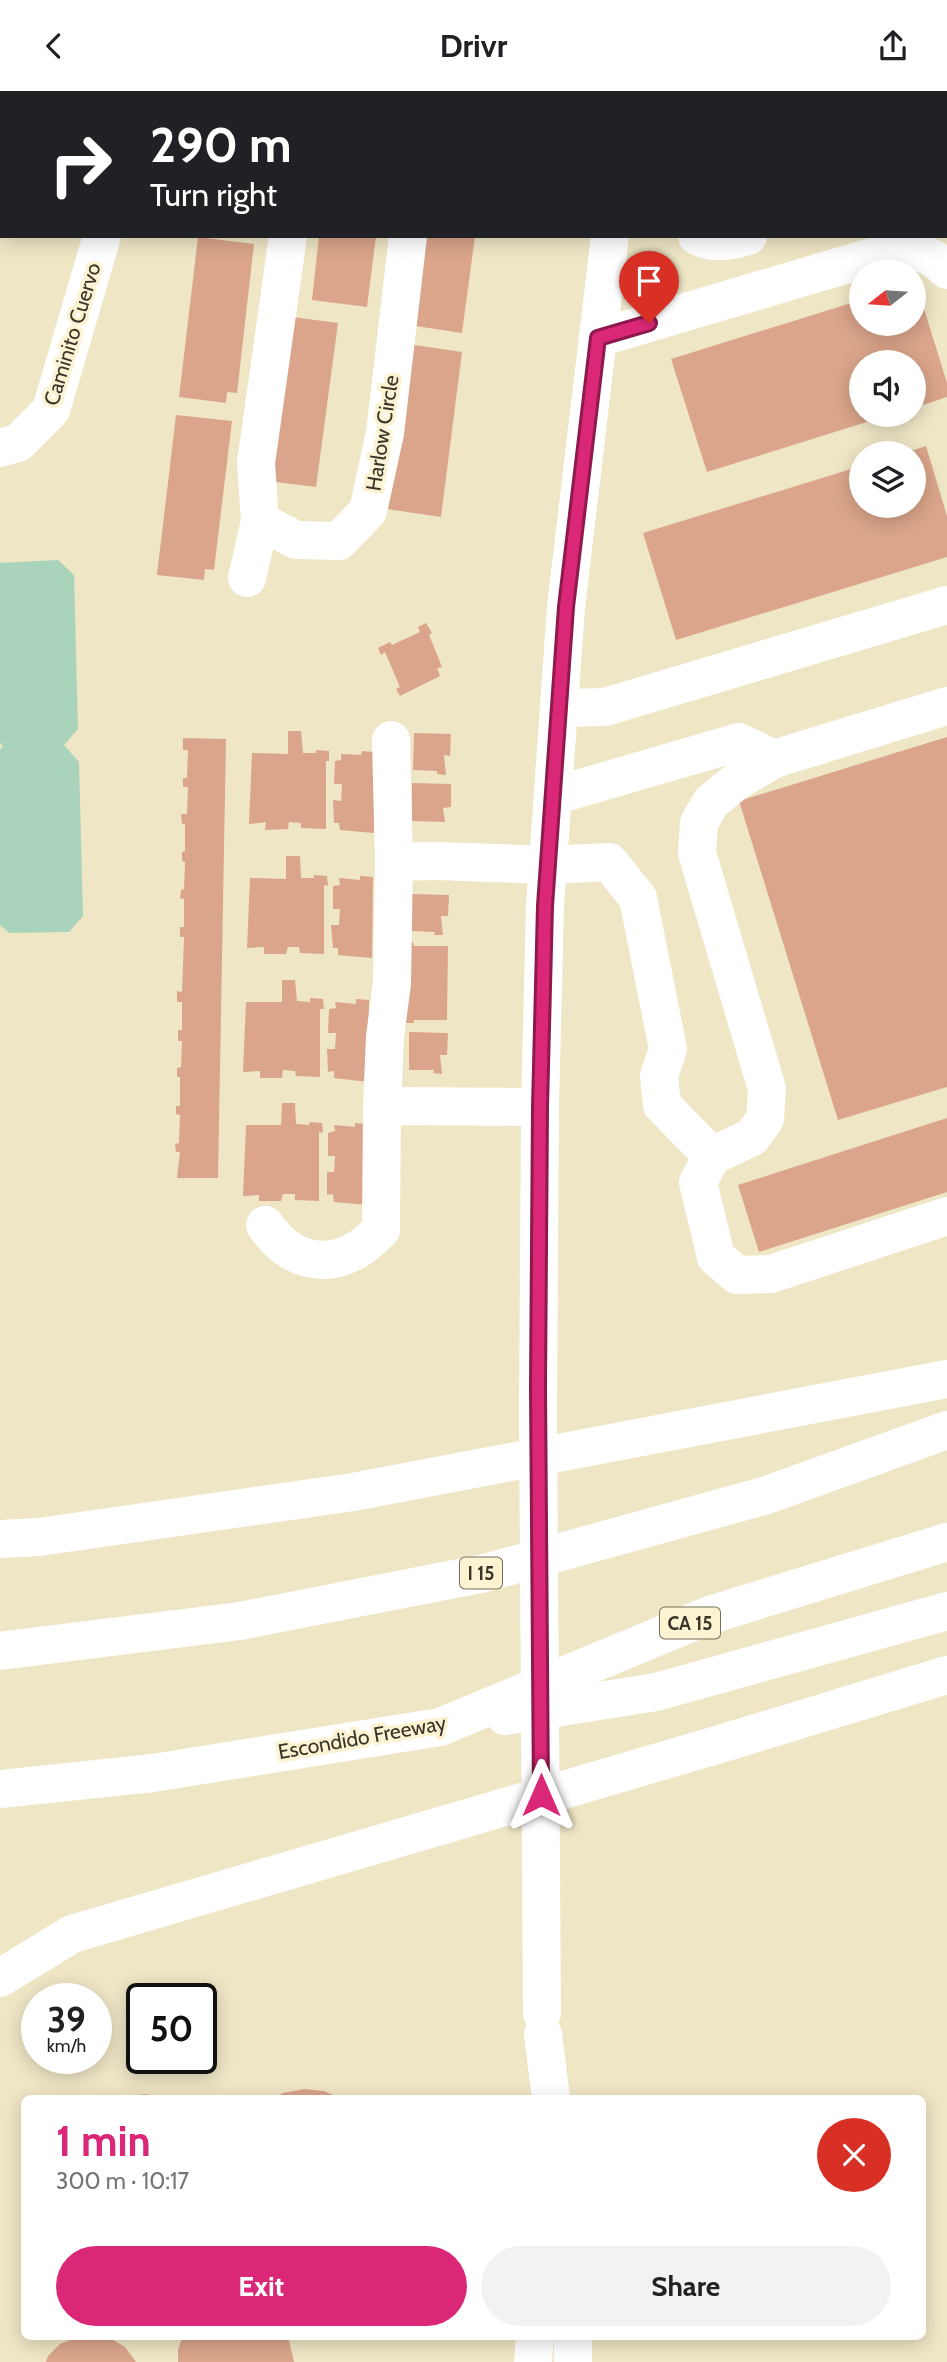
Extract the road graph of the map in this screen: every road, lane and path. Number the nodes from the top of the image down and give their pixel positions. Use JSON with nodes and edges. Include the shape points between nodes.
{"nodes":[{"id":1,"x":101,"y":238,"type":"edge"},
{"id":2,"x":288,"y":238,"type":"edge"},
{"id":3,"x":408,"y":238,"type":"edge"},
{"id":4,"x":610,"y":238,"type":"edge"},
{"id":5,"x":701,"y":238,"type":"edge"},
{"id":6,"x":739,"y":238,"type":"edge"},
{"id":7,"x":947,"y":269,"type":"edge"},
{"id":8,"x":598,"y":338,"type":"junction"},
{"id":9,"x":0,"y":448,"type":"edge"},
{"id":10,"x":260,"y":521,"type":"junction"},
{"id":11,"x":247,"y":578,"type":"dead end"},
{"id":12,"x":947,"y":605,"type":"edge"},
{"id":13,"x":947,"y":706,"type":"edge"},
{"id":14,"x":559,"y":708,"type":"junction"},
{"id":15,"x":391,"y":740,"type":"dead end"},
{"id":16,"x":774,"y":759,"type":"junction"},
{"id":17,"x":553,"y":796,"type":"junction"},
{"id":18,"x":394,"y":862,"type":"junction"},
{"id":19,"x":548,"y":865,"type":"junction"},
{"id":20,"x":382,"y":1106,"type":"junction"},
{"id":21,"x":540,"y":1107,"type":"junction"},
{"id":22,"x":712,"y":1156,"type":"junction"},
{"id":23,"x":947,"y":1216,"type":"edge"},
{"id":24,"x":265,"y":1225,"type":"dead end"},
{"id":25,"x":947,"y":1379,"type":"edge"},
{"id":26,"x":947,"y":1430,"type":"edge"},
{"id":27,"x":0,"y":1539,"type":"edge"},
{"id":28,"x":947,"y":1542,"type":"edge"},
{"id":29,"x":947,"y":1611,"type":"edge"},
{"id":30,"x":0,"y":1651,"type":"edge"},
{"id":31,"x":947,"y":1675,"type":"edge"},
{"id":32,"x":440,"y":1727,"type":"junction"},
{"id":33,"x":0,"y":1789,"type":"edge"},
{"id":34,"x":0,"y":1978,"type":"edge"},
{"id":35,"x":543,"y":2023,"type":"junction"},
{"id":36,"x":542,"y":2095,"type":"edge"},
{"id":37,"x":551,"y":2095,"type":"edge"},
{"id":38,"x":535,"y":2340,"type":"edge"},
{"id":39,"x":573,"y":2340,"type":"edge"},
{"id":40,"x":533,"y":2362,"type":"edge"},
{"id":41,"x":573,"y":2362,"type":"edge"}],
"edges":[{"from":1,"to":9,"type":"main road","name":"Caminito Cuervo","via":[[51,410],[18,443]]},
{"from":2,"to":10,"type":"main road","via":[[256,463]]},
{"from":3,"to":10,"type":"main road","name":"Harlow Circle","via":[[385,433],[369,511],[339,541],[296,540]]},
{"from":4,"to":8,"type":"main road"},
{"from":5,"to":6,"type":"main road","via":[[722,242]]},
{"from":7,"to":8,"type":"main road","via":[[925,253],[899,249]]},
{"from":8,"to":14,"type":"main road","via":[[566,607]]},
{"from":10,"to":11,"type":"main road"},
{"from":12,"to":14,"type":"main road","via":[[605,708]]},
{"from":13,"to":16,"type":"main road"},
{"from":14,"to":17,"type":"main road"},
{"from":15,"to":18,"type":"main road"},
{"from":16,"to":17,"type":"main road","via":[[739,742]]},
{"from":16,"to":22,"type":"main road","via":[[711,802],[699,823],[697,853],[767,1089],[765,1119],[752,1137]]},
{"from":17,"to":19,"type":"main road"},
{"from":18,"to":19,"type":"main road"},
{"from":18,"to":20,"type":"main road","via":[[392,983]]},
{"from":19,"to":21,"type":"main road"},
{"from":19,"to":22,"type":"main road","via":[[609,862],[638,898],[668,1049],[659,1076],[662,1105]]},
{"from":20,"to":21,"type":"main road"},
{"from":20,"to":24,"type":"main road","via":[[381,1230],[360,1248],[334,1259],[306,1259],[275,1239]]},
{"from":21,"to":35,"type":"main road"},
{"from":22,"to":23,"type":"main road","via":[[698,1182],[716,1257],[737,1275],[771,1274]]},
{"from":25,"to":27,"type":"main road","via":[[353,1492]]},
{"from":26,"to":30,"type":"main road","number":"I 15","via":[[767,1495],[485,1573],[240,1621]]},
{"from":28,"to":32,"type":"main road","name":"Escondido Freeway","number":"CA 15","via":[[710,1615]]},
{"from":29,"to":32,"type":"main road","via":[[656,1692]]},
{"from":31,"to":34,"type":"main road","via":[[72,1934]]},
{"from":32,"to":33,"type":"main road","name":"Escondido Freeway","via":[[153,1773]]},
{"from":35,"to":36,"type":"main road"},
{"from":35,"to":37,"type":"main road"},
{"from":38,"to":40,"type":"main road"},
{"from":39,"to":41,"type":"main road"}]}
